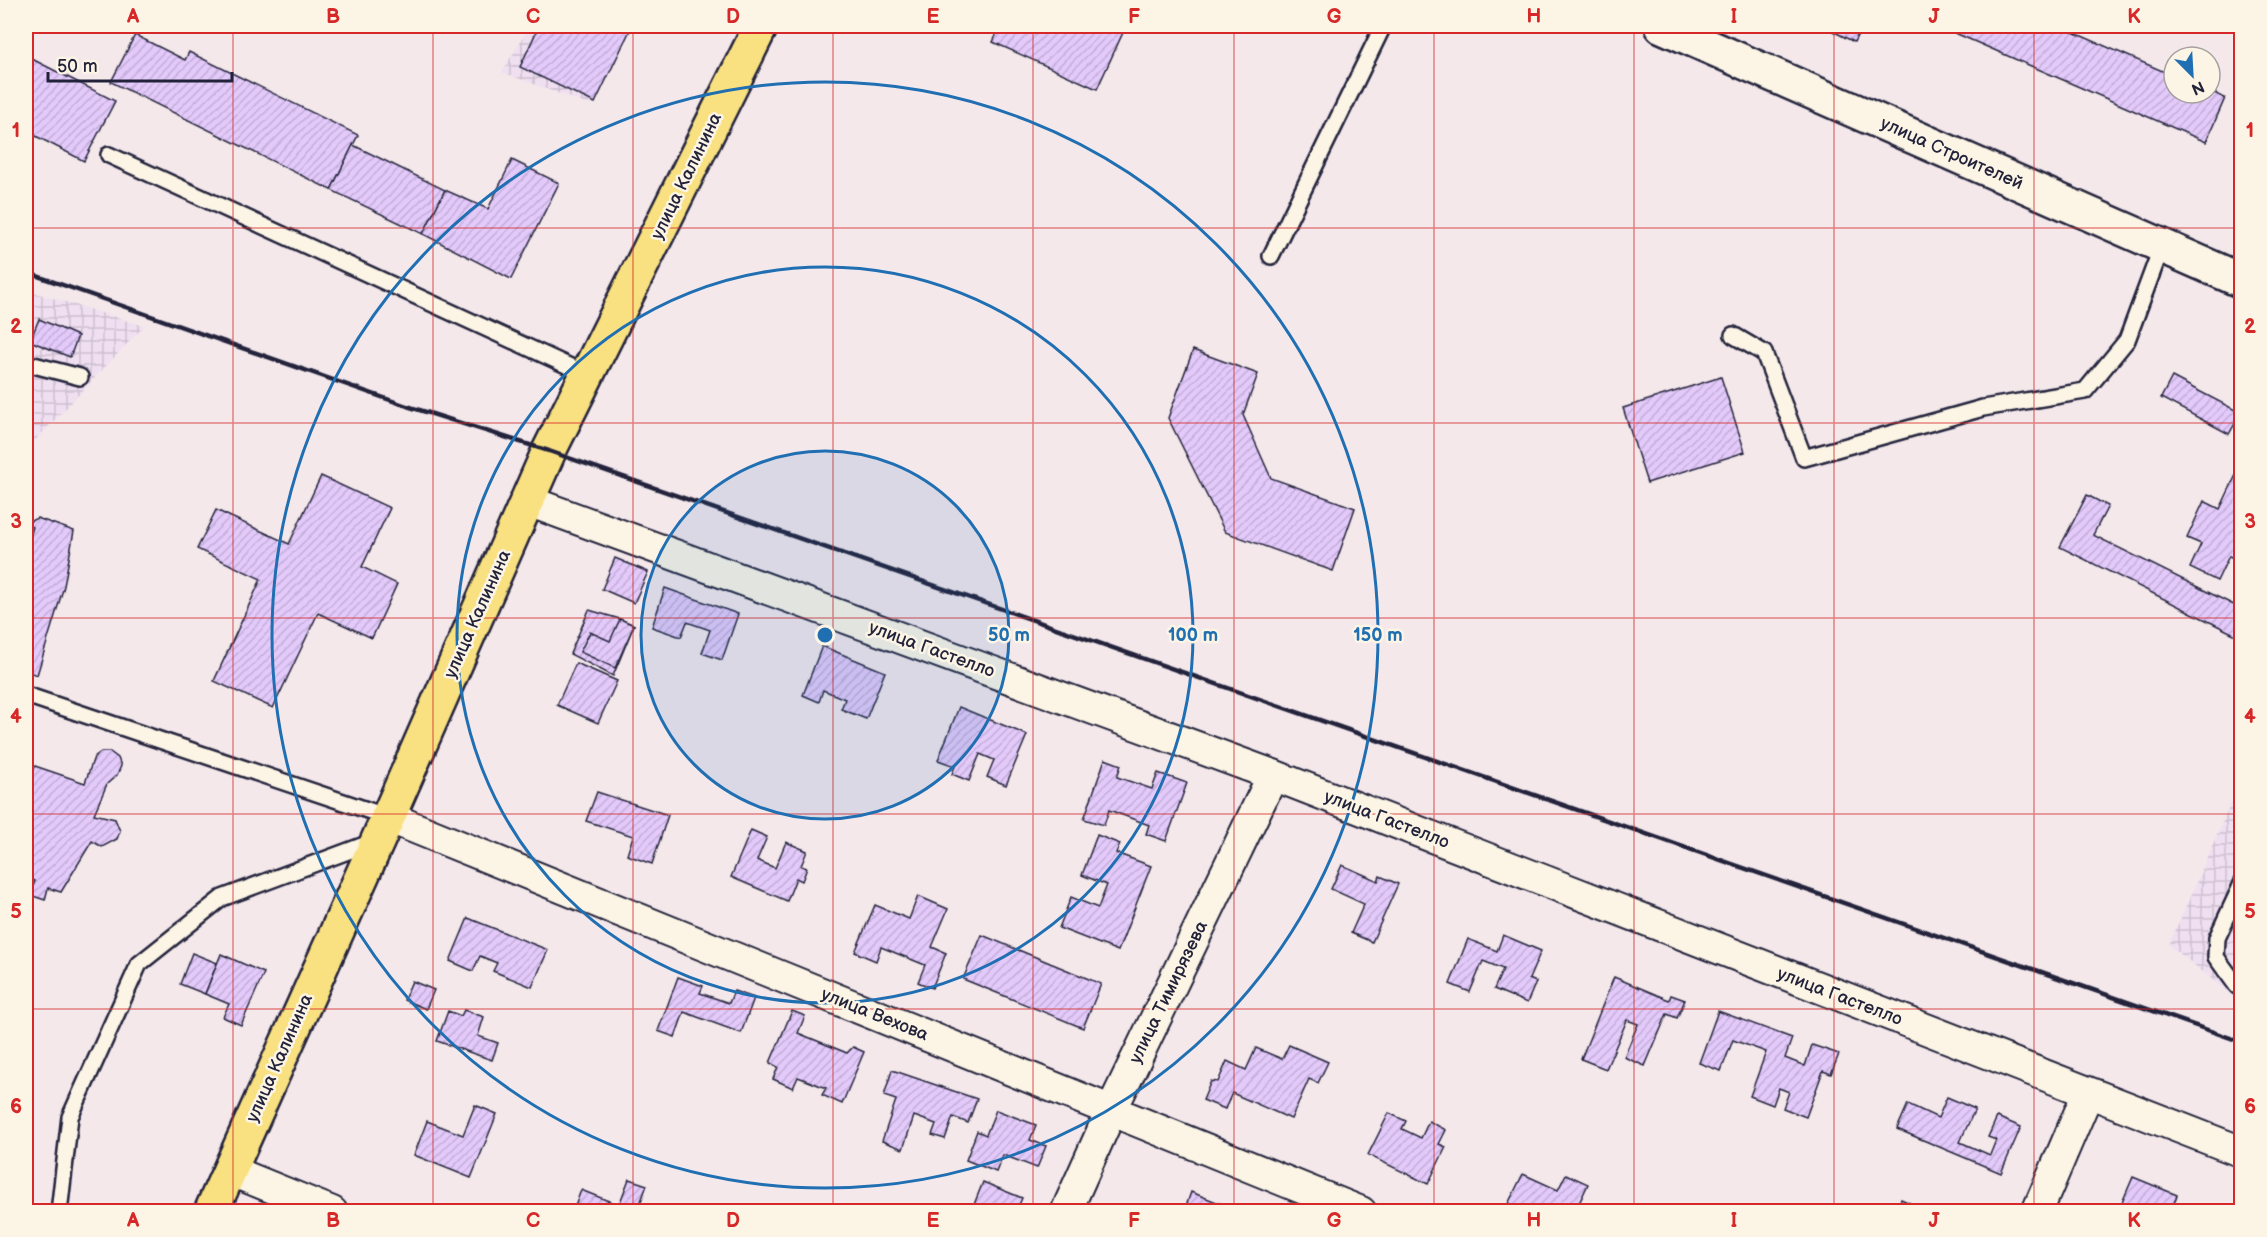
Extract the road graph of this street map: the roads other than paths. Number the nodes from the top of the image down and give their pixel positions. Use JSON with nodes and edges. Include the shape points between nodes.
{"nodes":[{"id":1,"x":761,"y":26,"type":"edge"},
{"id":2,"x":1383,"y":26,"type":"edge"},
{"id":3,"x":1662,"y":26,"type":"edge"},
{"id":4,"x":1700,"y":33,"type":"edge"},
{"id":5,"x":109,"y":155,"type":"dead end"},
{"id":6,"x":2162,"y":246,"type":"junction"},
{"id":7,"x":1271,"y":256,"type":"dead end"},
{"id":8,"x":2241,"y":281,"type":"edge"},
{"id":9,"x":1733,"y":335,"type":"dead end"},
{"id":10,"x":26,"y":363,"type":"edge"},
{"id":11,"x":588,"y":375,"type":"junction"},
{"id":12,"x":80,"y":377,"type":"dead end"},
{"id":13,"x":528,"y":501,"type":"junction"},
{"id":14,"x":26,"y":695,"type":"edge"},
{"id":15,"x":1273,"y":775,"type":"junction"},
{"id":16,"x":383,"y":829,"type":"junction"},
{"id":17,"x":2241,"y":884,"type":"edge"},
{"id":18,"x":2241,"y":989,"type":"edge"},
{"id":19,"x":2088,"y":1093,"type":"junction"},
{"id":20,"x":1112,"y":1109,"type":"junction"},
{"id":21,"x":2241,"y":1152,"type":"edge"},
{"id":22,"x":229,"y":1170,"type":"junction"},
{"id":23,"x":59,"y":1212,"type":"edge"},
{"id":24,"x":211,"y":1212,"type":"edge"},
{"id":25,"x":332,"y":1212,"type":"edge"},
{"id":26,"x":1066,"y":1212,"type":"edge"},
{"id":27,"x":1361,"y":1212,"type":"edge"},
{"id":28,"x":2037,"y":1212,"type":"edge"}],
"edges":[{"from":1,"to":11,"type":"main road","name":"улица Калинина"},
{"from":2,"to":7,"type":"lane"},
{"from":3,"to":4,"type":"main road","name":"улица Строителей"},
{"from":4,"to":6,"type":"main road","name":"улица Строителей"},
{"from":5,"to":11,"type":"lane"},
{"from":6,"to":8,"type":"main road","name":"улица Строителей"},
{"from":6,"to":9,"type":"lane","via":[[2127,340],[2085,391],[1983,408],[1804,458],[1764,353]]},
{"from":10,"to":12,"type":"lane"},
{"from":11,"to":13,"type":"main road","name":"улица Калинина"},
{"from":13,"to":15,"type":"street","name":"улица Гастелло"},
{"from":13,"to":16,"type":"main road","name":"улица Калинина"},
{"from":14,"to":16,"type":"lane"},
{"from":15,"to":19,"type":"street","name":"улица Гастелло"},
{"from":15,"to":20,"type":"street","name":"улица Тимирязева"},
{"from":16,"to":20,"type":"street","name":"улица Вехова"},
{"from":16,"to":22,"type":"main road","name":"улица Калинина"},
{"from":16,"to":23,"type":"lane","via":[[222,898],[139,964],[70,1117]]},
{"from":17,"to":18,"type":"lane","via":[[2217,938],[2216,957]]},
{"from":19,"to":21,"type":"street","name":"улица Гастелло"},
{"from":19,"to":28,"type":"street"},
{"from":20,"to":26,"type":"street","name":"улица Тимирязева"},
{"from":20,"to":27,"type":"street","name":"улица Вехова"},
{"from":22,"to":24,"type":"main road","name":"улица Калинина"},
{"from":22,"to":25,"type":"street"}]}
